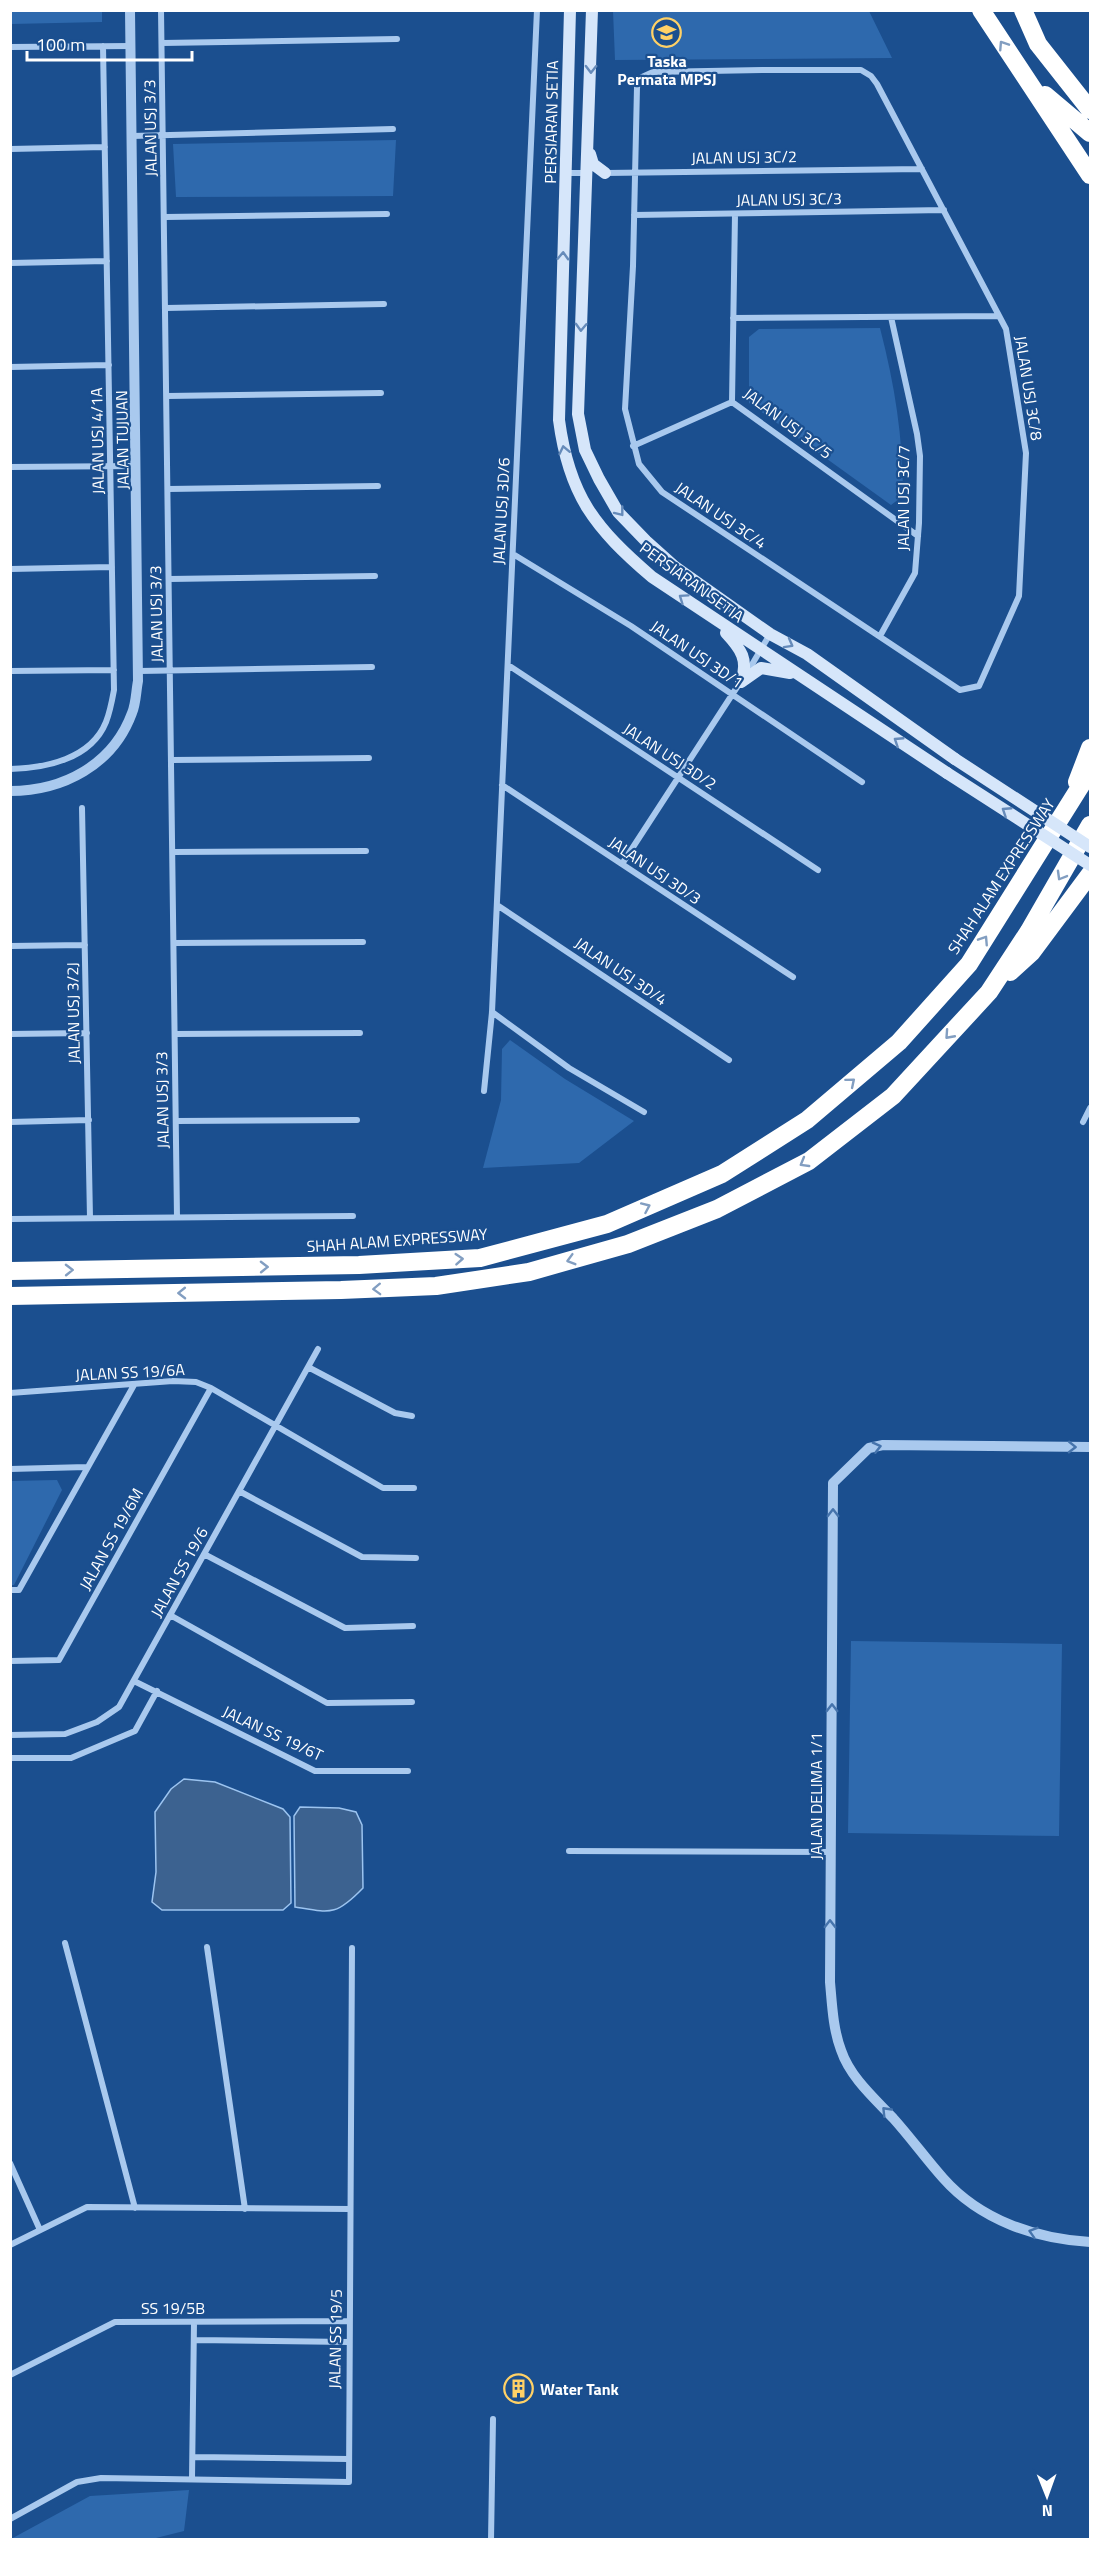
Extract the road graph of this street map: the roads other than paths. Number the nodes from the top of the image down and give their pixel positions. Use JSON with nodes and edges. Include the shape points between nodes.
{"nodes":[{"id":1,"x":130,"y":10,"type":"edge"},
{"id":2,"x":161,"y":10,"type":"edge"},
{"id":3,"x":537,"y":10,"type":"edge"},
{"id":4,"x":570,"y":10,"type":"edge"},
{"id":5,"x":592,"y":10,"type":"edge"},
{"id":6,"x":981,"y":10,"type":"edge"},
{"id":7,"x":1023,"y":10,"type":"edge"},
{"id":8,"x":397,"y":39,"type":"dead end"},
{"id":9,"x":162,"y":43,"type":"junction"},
{"id":10,"x":103,"y":46,"type":"junction"},
{"id":11,"x":131,"y":46,"type":"junction"},
{"id":12,"x":10,"y":47,"type":"edge"},
{"id":13,"x":861,"y":70,"type":"joint"},
{"id":14,"x":1063,"y":77,"type":"junction"},
{"id":15,"x":1025,"y":79,"type":"junction"},
{"id":16,"x":1090,"y":88,"type":"edge"},
{"id":17,"x":1090,"y":110,"type":"edge"},
{"id":18,"x":393,"y":129,"type":"dead end"},
{"id":19,"x":1090,"y":133,"type":"edge"},
{"id":20,"x":164,"y":135,"type":"junction"},
{"id":21,"x":132,"y":136,"type":"junction"},
{"id":22,"x":588,"y":141,"type":"junction"},
{"id":23,"x":105,"y":147,"type":"junction"},
{"id":24,"x":10,"y":149,"type":"edge"},
{"id":25,"x":922,"y":169,"type":"junction"},
{"id":26,"x":635,"y":172,"type":"junction"},
{"id":27,"x":566,"y":173,"type":"junction"},
{"id":28,"x":587,"y":173,"type":"junction"},
{"id":29,"x":605,"y":173,"type":"junction"},
{"id":30,"x":1090,"y":175,"type":"edge"},
{"id":31,"x":585,"y":201,"type":"junction"},
{"id":32,"x":944,"y":210,"type":"junction"},
{"id":33,"x":387,"y":214,"type":"dead end"},
{"id":34,"x":735,"y":214,"type":"junction"},
{"id":35,"x":634,"y":215,"type":"junction"},
{"id":36,"x":165,"y":217,"type":"junction"},
{"id":37,"x":107,"y":261,"type":"junction"},
{"id":38,"x":10,"y":263,"type":"edge"},
{"id":39,"x":384,"y":304,"type":"dead end"},
{"id":40,"x":166,"y":308,"type":"junction"},
{"id":41,"x":999,"y":315,"type":"junction"},
{"id":42,"x":891,"y":317,"type":"junction"},
{"id":43,"x":733,"y":318,"type":"junction"},
{"id":44,"x":109,"y":365,"type":"junction"},
{"id":45,"x":10,"y":367,"type":"edge"},
{"id":46,"x":381,"y":393,"type":"dead end"},
{"id":47,"x":167,"y":396,"type":"junction"},
{"id":48,"x":732,"y":402,"type":"junction"},
{"id":49,"x":633,"y":446,"type":"junction"},
{"id":50,"x":10,"y":466,"type":"edge"},
{"id":51,"x":111,"y":466,"type":"junction"},
{"id":52,"x":137,"y":466,"type":"junction"},
{"id":53,"x":378,"y":486,"type":"dead end"},
{"id":54,"x":168,"y":489,"type":"junction"},
{"id":55,"x":918,"y":536,"type":"junction"},
{"id":56,"x":513,"y":554,"type":"junction"},
{"id":57,"x":112,"y":567,"type":"junction"},
{"id":58,"x":10,"y":569,"type":"edge"},
{"id":59,"x":375,"y":576,"type":"dead end"},
{"id":60,"x":169,"y":579,"type":"junction"},
{"id":61,"x":715,"y":620,"type":"junction"},
{"id":62,"x":770,"y":634,"type":"junction"},
{"id":63,"x":880,"y":636,"type":"junction"},
{"id":64,"x":761,"y":651,"type":"junction"},
{"id":65,"x":508,"y":665,"type":"junction"},
{"id":66,"x":372,"y":667,"type":"dead end"},
{"id":67,"x":114,"y":670,"type":"junction"},
{"id":68,"x":139,"y":670,"type":"junction"},
{"id":69,"x":170,"y":670,"type":"junction"},
{"id":70,"x":10,"y":671,"type":"edge"},
{"id":71,"x":797,"y":674,"type":"junction"},
{"id":72,"x":741,"y":682,"type":"junction"},
{"id":73,"x":960,"y":690,"type":"joint"},
{"id":74,"x":733,"y":694,"type":"junction"},
{"id":75,"x":1090,"y":748,"type":"edge"},
{"id":76,"x":369,"y":758,"type":"dead end"},
{"id":77,"x":172,"y":760,"type":"junction"},
{"id":78,"x":10,"y":769,"type":"edge"},
{"id":79,"x":1090,"y":771,"type":"edge"},
{"id":80,"x":678,"y":778,"type":"junction"},
{"id":81,"x":862,"y":782,"type":"dead end"},
{"id":82,"x":502,"y":785,"type":"junction"},
{"id":83,"x":10,"y":791,"type":"edge"},
{"id":84,"x":82,"y":808,"type":"dead end"},
{"id":85,"x":1062,"y":817,"type":"junction"},
{"id":86,"x":1090,"y":825,"type":"edge"},
{"id":87,"x":1090,"y":847,"type":"edge"},
{"id":88,"x":366,"y":851,"type":"dead end"},
{"id":89,"x":173,"y":852,"type":"junction"},
{"id":90,"x":622,"y":864,"type":"junction"},
{"id":91,"x":1090,"y":865,"type":"edge"},
{"id":92,"x":818,"y":870,"type":"dead end"},
{"id":93,"x":1090,"y":874,"type":"edge"},
{"id":94,"x":497,"y":905,"type":"junction"},
{"id":95,"x":363,"y":942,"type":"dead end"},
{"id":96,"x":174,"y":943,"type":"junction"},
{"id":97,"x":85,"y":945,"type":"junction"},
{"id":98,"x":10,"y":946,"type":"edge"},
{"id":99,"x":793,"y":977,"type":"dead end"},
{"id":100,"x":989,"y":992,"type":"junction"},
{"id":101,"x":492,"y":1012,"type":"junction"},
{"id":102,"x":87,"y":1033,"type":"junction"},
{"id":103,"x":360,"y":1033,"type":"dead end"},
{"id":104,"x":10,"y":1034,"type":"edge"},
{"id":105,"x":175,"y":1034,"type":"junction"},
{"id":106,"x":729,"y":1060,"type":"dead end"},
{"id":107,"x":484,"y":1091,"type":"dead end"},
{"id":108,"x":1090,"y":1108,"type":"edge"},
{"id":109,"x":644,"y":1112,"type":"dead end"},
{"id":110,"x":88,"y":1120,"type":"junction"},
{"id":111,"x":357,"y":1120,"type":"dead end"},
{"id":112,"x":176,"y":1121,"type":"junction"},
{"id":113,"x":10,"y":1122,"type":"edge"},
{"id":114,"x":1083,"y":1122,"type":"dead end"},
{"id":115,"x":353,"y":1216,"type":"dead end"},
{"id":116,"x":177,"y":1217,"type":"junction"},
{"id":117,"x":90,"y":1218,"type":"junction"},
{"id":118,"x":10,"y":1219,"type":"edge"},
{"id":119,"x":10,"y":1271,"type":"edge"},
{"id":120,"x":10,"y":1296,"type":"edge"},
{"id":121,"x":318,"y":1349,"type":"dead end"},
{"id":122,"x":308,"y":1367,"type":"junction"},
{"id":123,"x":134,"y":1385,"type":"junction"},
{"id":124,"x":211,"y":1388,"type":"junction"},
{"id":125,"x":10,"y":1393,"type":"edge"},
{"id":126,"x":412,"y":1416,"type":"dead end"},
{"id":127,"x":275,"y":1427,"type":"junction"},
{"id":128,"x":1090,"y":1447,"type":"edge"},
{"id":129,"x":87,"y":1467,"type":"junction"},
{"id":130,"x":10,"y":1469,"type":"edge"},
{"id":131,"x":414,"y":1488,"type":"dead end"},
{"id":132,"x":239,"y":1491,"type":"junction"},
{"id":133,"x":204,"y":1554,"type":"junction"},
{"id":134,"x":416,"y":1558,"type":"dead end"},
{"id":135,"x":10,"y":1590,"type":"edge"},
{"id":136,"x":170,"y":1615,"type":"junction"},
{"id":137,"x":413,"y":1626,"type":"dead end"},
{"id":138,"x":10,"y":1661,"type":"edge"},
{"id":139,"x":134,"y":1681,"type":"junction"},
{"id":140,"x":157,"y":1691,"type":"junction"},
{"id":141,"x":412,"y":1701,"type":"dead end"},
{"id":142,"x":10,"y":1735,"type":"edge"},
{"id":143,"x":10,"y":1758,"type":"edge"},
{"id":144,"x":408,"y":1771,"type":"dead end"},
{"id":145,"x":569,"y":1851,"type":"dead end"},
{"id":146,"x":831,"y":1852,"type":"junction"},
{"id":147,"x":65,"y":1944,"type":"dead end"},
{"id":148,"x":207,"y":1947,"type":"dead end"},
{"id":149,"x":352,"y":1948,"type":"dead end"},
{"id":150,"x":10,"y":2163,"type":"edge"},
{"id":151,"x":135,"y":2208,"type":"junction"},
{"id":152,"x":245,"y":2209,"type":"junction"},
{"id":153,"x":350,"y":2209,"type":"junction"},
{"id":154,"x":40,"y":2230,"type":"junction"},
{"id":155,"x":1090,"y":2242,"type":"edge"},
{"id":156,"x":10,"y":2245,"type":"edge"},
{"id":157,"x":349,"y":2321,"type":"junction"},
{"id":158,"x":194,"y":2322,"type":"junction"},
{"id":159,"x":194,"y":2340,"type":"junction"},
{"id":160,"x":349,"y":2342,"type":"junction"},
{"id":161,"x":10,"y":2375,"type":"edge"},
{"id":162,"x":493,"y":2419,"type":"dead end"},
{"id":163,"x":193,"y":2457,"type":"junction"},
{"id":164,"x":348,"y":2459,"type":"junction"},
{"id":165,"x":192,"y":2478,"type":"junction"},
{"id":166,"x":10,"y":2519,"type":"edge"},
{"id":167,"x":491,"y":2540,"type":"edge"}],
"edges":[{"from":1,"to":11,"type":"street","name":"JALAN TUJUAN"},
{"from":2,"to":9,"type":"street","name":"JALAN USJ 3/3"},
{"from":3,"to":56,"type":"street","name":"JALAN USJ 3D/6"},
{"from":4,"to":27,"type":"main road","name":"PERSIARAN SETIA"},
{"from":5,"to":22,"type":"main road","name":"PERSIARAN SETIA","one_way":true},
{"from":15,"to":6,"type":"highway","one_way":true},
{"from":7,"to":14,"type":"highway","via":[[1038,44]]},
{"from":8,"to":9,"type":"street"},
{"from":9,"to":20,"type":"street","name":"JALAN USJ 3/3"},
{"from":10,"to":11,"type":"street"},
{"from":10,"to":12,"type":"street"},
{"from":10,"to":23,"type":"street","name":"JALAN USJ 4/1A"},
{"from":11,"to":21,"type":"street","name":"JALAN TUJUAN"},
{"from":13,"to":25,"type":"street","name":"JALAN USJ 3C/8","via":[[877,84]]},
{"from":13,"to":26,"type":"street","name":"JALAN USJ 3C/4","via":[[653,72],[642,77],[637,87]]},
{"from":14,"to":16,"type":"highway"},
{"from":14,"to":17,"type":"highway"},
{"from":15,"to":19,"type":"highway"},
{"from":15,"to":30,"type":"highway"},
{"from":18,"to":20,"type":"street"},
{"from":20,"to":21,"type":"street"},
{"from":20,"to":36,"type":"street","name":"JALAN USJ 3/3"},
{"from":21,"to":52,"type":"street","name":"JALAN TUJUAN"},
{"from":22,"to":28,"type":"main road","name":"PERSIARAN SETIA"},
{"from":22,"to":29,"type":"main road","via":[[593,164]]},
{"from":23,"to":24,"type":"street"},
{"from":23,"to":37,"type":"street","name":"JALAN USJ 4/1A"},
{"from":25,"to":26,"type":"street","name":"JALAN USJ 3C/2"},
{"from":25,"to":32,"type":"street","name":"JALAN USJ 3C/8"},
{"from":26,"to":29,"type":"street","name":"JALAN USJ 3C/2"},
{"from":26,"to":35,"type":"street","name":"JALAN USJ 3C/4"},
{"from":27,"to":28,"type":"street","name":"JALAN USJ 3C/2"},
{"from":61,"to":27,"type":"main road","name":"PERSIARAN SETIA","one_way":true,"via":[[652,577],[615,545],[582,501],[566,460],[558,389]]},
{"from":28,"to":29,"type":"street","name":"JALAN USJ 3C/2"},
{"from":28,"to":31,"type":"main road","name":"PERSIARAN SETIA"},
{"from":29,"to":31,"type":"main road","via":[[590,185]]},
{"from":31,"to":62,"type":"main road","name":"PERSIARAN SETIA","one_way":true,"via":[[578,414],[585,450],[618,512],[646,541],[675,567]]},
{"from":32,"to":34,"type":"street","name":"JALAN USJ 3C/3"},
{"from":32,"to":41,"type":"street","name":"JALAN USJ 3C/8"},
{"from":33,"to":36,"type":"street"},
{"from":34,"to":35,"type":"street","name":"JALAN USJ 3C/3"},
{"from":34,"to":43,"type":"street","name":"JALAN USJ 3C/5"},
{"from":35,"to":49,"type":"street","name":"JALAN USJ 3C/4","via":[[625,409]]},
{"from":36,"to":40,"type":"street","name":"JALAN USJ 3/3"},
{"from":37,"to":38,"type":"street"},
{"from":37,"to":44,"type":"street","name":"JALAN USJ 4/1A"},
{"from":39,"to":40,"type":"street"},
{"from":40,"to":47,"type":"street","name":"JALAN USJ 3/3"},
{"from":41,"to":42,"type":"street"},
{"from":41,"to":73,"type":"street","name":"JALAN USJ 3C/8","via":[[1006,329],[1026,453],[1019,596],[979,686]]},
{"from":42,"to":43,"type":"street"},
{"from":42,"to":55,"type":"street","name":"JALAN USJ 3C/7","via":[[917,434]]},
{"from":43,"to":48,"type":"street","name":"JALAN USJ 3C/5"},
{"from":44,"to":45,"type":"street"},
{"from":44,"to":51,"type":"street","name":"JALAN USJ 4/1A"},
{"from":46,"to":47,"type":"street"},
{"from":47,"to":54,"type":"street","name":"JALAN USJ 3/3"},
{"from":48,"to":49,"type":"street"},
{"from":48,"to":55,"type":"street","name":"JALAN USJ 3C/5"},
{"from":49,"to":63,"type":"street","name":"JALAN USJ 3C/4","via":[[639,464],[662,492]]},
{"from":50,"to":51,"type":"street"},
{"from":51,"to":52,"type":"street"},
{"from":51,"to":57,"type":"street","name":"JALAN USJ 4/1A"},
{"from":52,"to":68,"type":"street","name":"JALAN TUJUAN"},
{"from":53,"to":54,"type":"street"},
{"from":54,"to":60,"type":"street","name":"JALAN USJ 3/3"},
{"from":55,"to":63,"type":"street","name":"JALAN USJ 3C/7","via":[[915,573]]},
{"from":56,"to":65,"type":"street","name":"JALAN USJ 3D/6"},
{"from":56,"to":74,"type":"street","name":"JALAN USJ 3D/1"},
{"from":57,"to":58,"type":"street"},
{"from":57,"to":67,"type":"street","name":"JALAN USJ 4/1A"},
{"from":59,"to":60,"type":"street"},
{"from":60,"to":69,"type":"street","name":"JALAN USJ 3/3"},
{"from":61,"to":64,"type":"main road","name":"PERSIARAN SETIA"},
{"from":61,"to":72,"type":"main road","via":[[744,656]]},
{"from":62,"to":64,"type":"street"},
{"from":62,"to":87,"type":"main road","name":"PERSIARAN SETIA","one_way":true,"bridge":true,"via":[[807,654],[955,759]]},
{"from":63,"to":73,"type":"street","name":"JALAN USJ 3C/4"},
{"from":64,"to":71,"type":"main road","name":"PERSIARAN SETIA"},
{"from":64,"to":72,"type":"street"},
{"from":65,"to":80,"type":"street","name":"JALAN USJ 3D/2"},
{"from":65,"to":82,"type":"street","name":"JALAN USJ 3D/6"},
{"from":66,"to":69,"type":"street"},
{"from":67,"to":70,"type":"street"},
{"from":67,"to":78,"type":"street","name":"JALAN USJ 4/1A","via":[[114,690],[105,724],[88,746],[66,760]]},
{"from":68,"to":69,"type":"street"},
{"from":68,"to":83,"type":"street","name":"JALAN TUJUAN","via":[[133,713],[98,764],[65,783]]},
{"from":69,"to":77,"type":"street","name":"JALAN USJ 3/3"},
{"from":71,"to":72,"type":"main road","via":[[761,668]]},
{"from":91,"to":71,"type":"main road","name":"PERSIARAN SETIA","one_way":true,"bridge":true},
{"from":72,"to":74,"type":"street"},
{"from":74,"to":80,"type":"street"},
{"from":74,"to":81,"type":"street","name":"JALAN USJ 3D/1"},
{"from":75,"to":85,"type":"highway"},
{"from":76,"to":77,"type":"street"},
{"from":77,"to":89,"type":"street","name":"JALAN USJ 3/3"},
{"from":79,"to":85,"type":"highway","name":"SHAH ALAM EXPRESSWAY"},
{"from":80,"to":90,"type":"street"},
{"from":80,"to":92,"type":"street","name":"JALAN USJ 3D/2"},
{"from":82,"to":90,"type":"street","name":"JALAN USJ 3D/3"},
{"from":82,"to":94,"type":"street","name":"JALAN USJ 3D/6"},
{"from":84,"to":97,"type":"street","name":"JALAN USJ 3/2J"},
{"from":119,"to":85,"type":"highway","name":"SHAH ALAM EXPRESSWAY","one_way":true,"via":[[359,1265],[480,1258],[607,1224],[722,1174],[807,1120],[899,1042],[969,964]]},
{"from":86,"to":100,"type":"highway","one_way":true},
{"from":88,"to":89,"type":"street"},
{"from":89,"to":96,"type":"street","name":"JALAN USJ 3/3"},
{"from":90,"to":99,"type":"street","name":"JALAN USJ 3D/3"},
{"from":93,"to":100,"type":"highway","via":[[1032,952]]},
{"from":94,"to":101,"type":"street","name":"JALAN USJ 3D/6"},
{"from":94,"to":106,"type":"street","name":"JALAN USJ 3D/4"},
{"from":95,"to":96,"type":"street"},
{"from":96,"to":105,"type":"street","name":"JALAN USJ 3/3"},
{"from":97,"to":98,"type":"street"},
{"from":97,"to":102,"type":"street","name":"JALAN USJ 3/2J"},
{"from":100,"to":120,"type":"highway","one_way":true,"via":[[893,1096],[809,1161],[717,1209],[628,1244],[529,1272],[435,1286]]},
{"from":101,"to":107,"type":"street","name":"JALAN USJ 3D/6"},
{"from":101,"to":109,"type":"street","via":[[569,1068]]},
{"from":102,"to":104,"type":"street"},
{"from":102,"to":110,"type":"street","name":"JALAN USJ 3/2J"},
{"from":103,"to":105,"type":"street"},
{"from":105,"to":112,"type":"street","name":"JALAN USJ 3/3"},
{"from":108,"to":114,"type":"street"},
{"from":110,"to":113,"type":"street"},
{"from":110,"to":117,"type":"street","name":"JALAN USJ 3/2J"},
{"from":111,"to":112,"type":"street"},
{"from":112,"to":116,"type":"street","name":"JALAN USJ 3/3"},
{"from":115,"to":116,"type":"street"},
{"from":116,"to":117,"type":"street"},
{"from":117,"to":118,"type":"street"},
{"from":121,"to":122,"type":"street","name":"JALAN SS 19/6"},
{"from":122,"to":126,"type":"street","via":[[395,1413]]},
{"from":122,"to":127,"type":"street","name":"JALAN SS 19/6"},
{"from":123,"to":124,"type":"street","name":"JALAN SS 19/6A","via":[[173,1381],[196,1382]]},
{"from":123,"to":125,"type":"street","name":"JALAN SS 19/6A"},
{"from":123,"to":129,"type":"street"},
{"from":124,"to":127,"type":"street","name":"JALAN SS 19/6A"},
{"from":124,"to":138,"type":"street","name":"JALAN SS 19/6M","via":[[59,1660]]},
{"from":127,"to":131,"type":"street","name":"JALAN SS 19/6A","via":[[383,1488]]},
{"from":127,"to":132,"type":"street","name":"JALAN SS 19/6"},
{"from":146,"to":128,"type":"street","name":"JALAN DELIMA 1/1","one_way":true,"via":[[833,1483],[869,1448],[883,1445]]},
{"from":129,"to":130,"type":"street"},
{"from":129,"to":135,"type":"street","via":[[19,1590]]},
{"from":132,"to":133,"type":"street","name":"JALAN SS 19/6"},
{"from":132,"to":134,"type":"street","via":[[362,1557]]},
{"from":133,"to":136,"type":"street","name":"JALAN SS 19/6"},
{"from":133,"to":137,"type":"street","via":[[345,1628]]},
{"from":136,"to":139,"type":"street","name":"JALAN SS 19/6"},
{"from":136,"to":141,"type":"street","via":[[327,1703]]},
{"from":139,"to":140,"type":"street","name":"JALAN SS 19/6T"},
{"from":139,"to":142,"type":"street","name":"JALAN SS 19/6","via":[[119,1707],[97,1722],[65,1734]]},
{"from":140,"to":143,"type":"street","via":[[135,1731],[71,1758]]},
{"from":140,"to":144,"type":"street","name":"JALAN SS 19/6T","via":[[315,1771]]},
{"from":145,"to":146,"type":"street"},
{"from":155,"to":146,"type":"street","name":"JALAN DELIMA 1/1","one_way":true,"via":[[1033,2232],[973,2206],[944,2180],[863,2088],[841,2050],[832,2006]]},
{"from":147,"to":151,"type":"street"},
{"from":148,"to":152,"type":"street"},
{"from":149,"to":153,"type":"street","name":"JALAN SS 19/5"},
{"from":150,"to":154,"type":"street"},
{"from":151,"to":152,"type":"street"},
{"from":151,"to":154,"type":"street","via":[[87,2207]]},
{"from":152,"to":153,"type":"street"},
{"from":153,"to":157,"type":"street","name":"JALAN SS 19/5"},
{"from":154,"to":156,"type":"street"},
{"from":157,"to":158,"type":"street","name":"SS 19/5B"},
{"from":157,"to":160,"type":"street","name":"JALAN SS 19/5"},
{"from":158,"to":159,"type":"street"},
{"from":158,"to":161,"type":"street","name":"SS 19/5B","via":[[115,2322]]},
{"from":159,"to":160,"type":"street"},
{"from":159,"to":163,"type":"street"},
{"from":160,"to":164,"type":"street","name":"JALAN SS 19/5"},
{"from":162,"to":167,"type":"street"},
{"from":163,"to":164,"type":"street"},
{"from":163,"to":165,"type":"street"},
{"from":164,"to":165,"type":"street","name":"JALAN SS 19/5","via":[[349,2482]]},
{"from":165,"to":166,"type":"street","name":"JALAN SS 19/5","via":[[101,2478],[77,2482]]}]}
